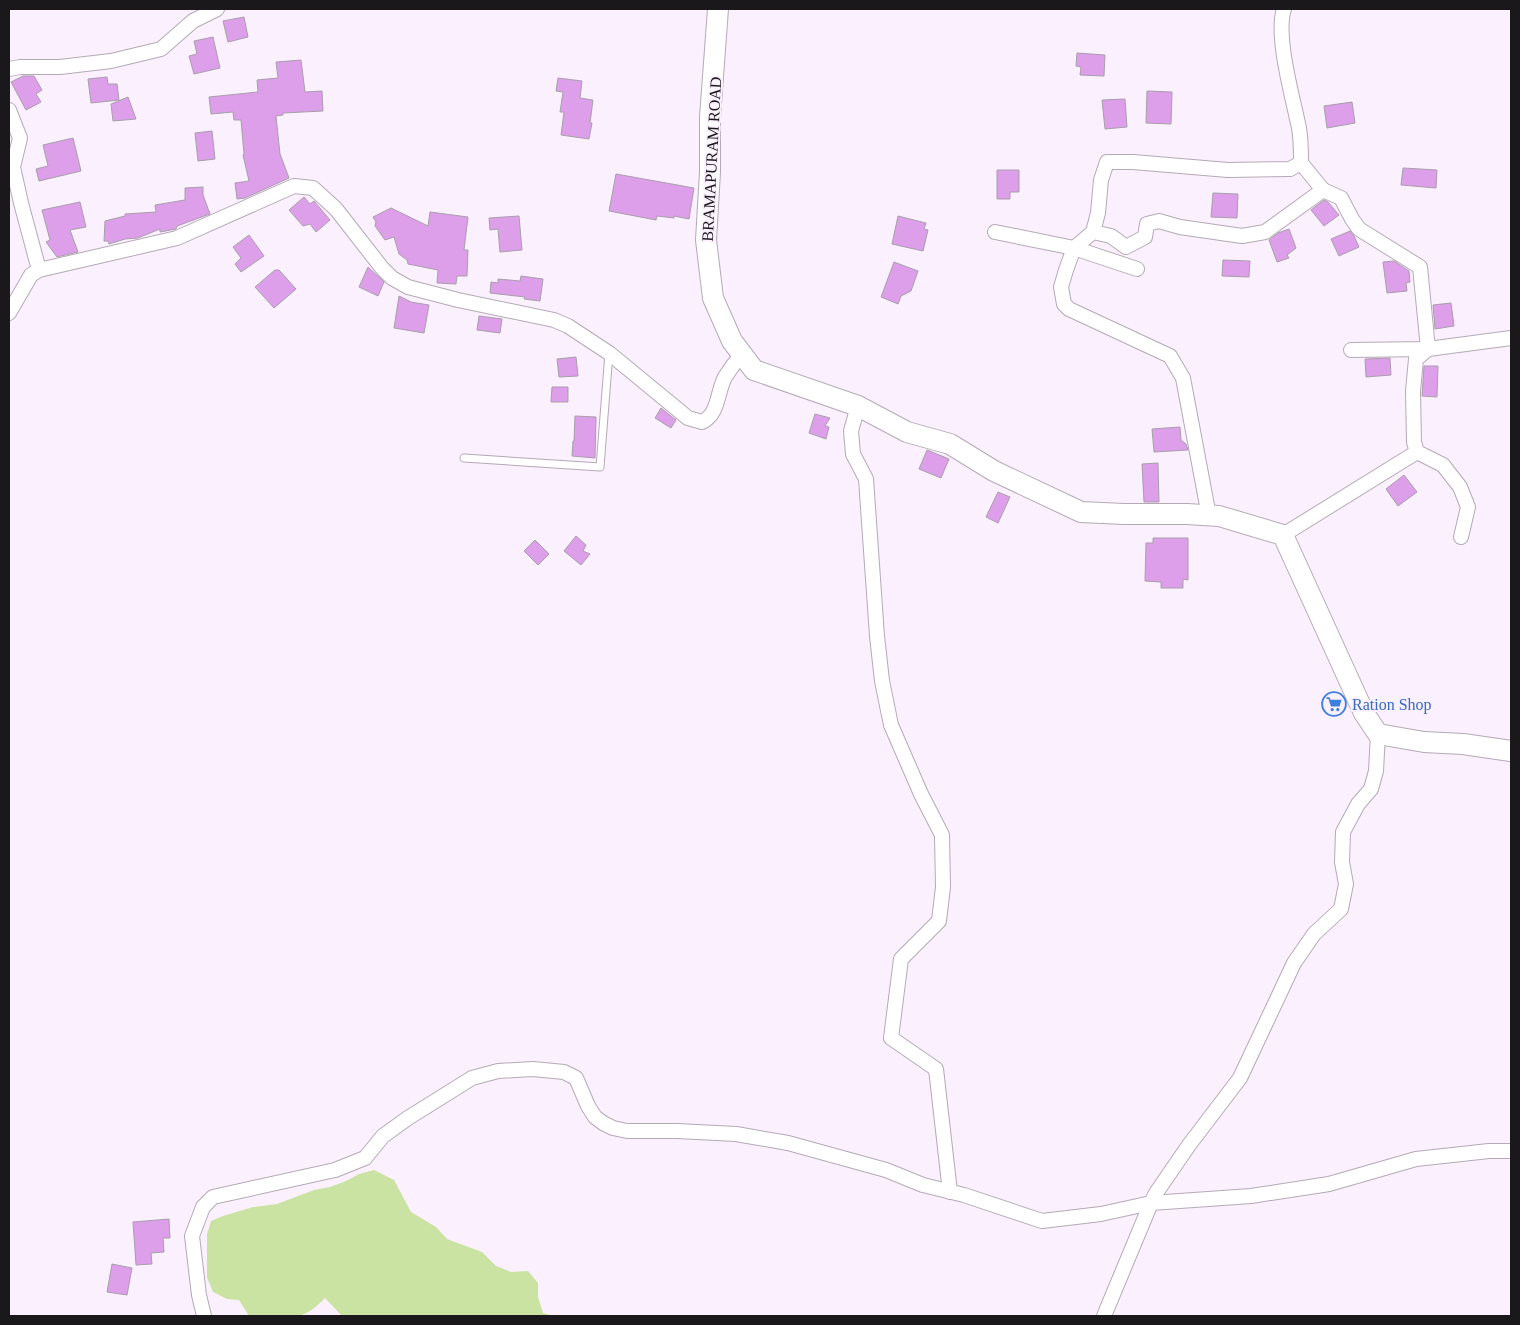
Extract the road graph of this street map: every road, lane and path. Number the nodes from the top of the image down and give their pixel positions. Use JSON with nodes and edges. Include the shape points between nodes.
{"nodes":[{"id":1,"x":217,"y":9,"type":"edge"},
{"id":2,"x":718,"y":9,"type":"edge"},
{"id":3,"x":1284,"y":9,"type":"edge"},
{"id":4,"x":9,"y":69,"type":"edge"},
{"id":5,"x":9,"y":110,"type":"edge"},
{"id":6,"x":1301,"y":163,"type":"junction"},
{"id":7,"x":1323,"y":190,"type":"junction"},
{"id":8,"x":995,"y":232,"type":"dead end"},
{"id":9,"x":1093,"y":232,"type":"junction"},
{"id":10,"x":1074,"y":248,"type":"junction"},
{"id":11,"x":39,"y":270,"type":"junction"},
{"id":12,"x":1137,"y":270,"type":"dead end"},
{"id":13,"x":9,"y":313,"type":"edge"},
{"id":14,"x":1511,"y":338,"type":"edge"},
{"id":15,"x":1428,"y":349,"type":"junction"},
{"id":16,"x":1351,"y":350,"type":"dead end"},
{"id":17,"x":609,"y":353,"type":"junction"},
{"id":18,"x":742,"y":354,"type":"junction"},
{"id":19,"x":858,"y":406,"type":"junction"},
{"id":20,"x":1417,"y":452,"type":"junction"},
{"id":21,"x":464,"y":458,"type":"dead end"},
{"id":22,"x":1210,"y":516,"type":"junction"},
{"id":23,"x":1283,"y":536,"type":"junction"},
{"id":24,"x":1461,"y":537,"type":"dead end"},
{"id":25,"x":1378,"y":734,"type":"junction"},
{"id":26,"x":1511,"y":752,"type":"edge"},
{"id":27,"x":1511,"y":1151,"type":"edge"},
{"id":28,"x":950,"y":1192,"type":"junction"},
{"id":29,"x":1151,"y":1203,"type":"junction"},
{"id":30,"x":204,"y":1316,"type":"edge"},
{"id":31,"x":1104,"y":1316,"type":"edge"}],
"edges":[{"from":1,"to":4,"type":"street","via":[[193,21],[161,49],[111,61]]},
{"from":2,"to":18,"type":"street","name":"BRAMAPURAM ROAD","via":[[706,240],[713,298],[732,341]]},
{"from":3,"to":6,"type":"street","via":[[1281,32],[1299,130]]},
{"from":5,"to":11,"type":"street","via":[[20,138],[13,168]]},
{"from":6,"to":7,"type":"street"},
{"from":6,"to":9,"type":"street","via":[[1290,169],[1228,170],[1107,162]]},
{"from":7,"to":9,"type":"street","via":[[1264,232],[1242,236],[1159,221],[1146,224],[1144,237],[1126,247],[1111,236]]},
{"from":7,"to":15,"type":"street","via":[[1341,198],[1359,229],[1420,267]]},
{"from":8,"to":10,"type":"street"},
{"from":9,"to":10,"type":"street"},
{"from":10,"to":12,"type":"street"},
{"from":10,"to":22,"type":"street","via":[[1062,287],[1064,304],[1170,356],[1183,378]]},
{"from":11,"to":13,"type":"street","via":[[30,275]]},
{"from":11,"to":17,"type":"street","via":[[177,238],[294,186],[312,188],[336,209],[382,268],[408,287],[554,320]]},
{"from":14,"to":15,"type":"street"},
{"from":15,"to":16,"type":"street"},
{"from":15,"to":20,"type":"street","via":[[1416,359],[1413,391]]},
{"from":17,"to":18,"type":"street","via":[[688,418],[702,422],[713,413],[725,378]]},
{"from":17,"to":21,"type":"lane","via":[[600,467]]},
{"from":18,"to":19,"type":"street","name":"BRAMAPURAM ROAD","via":[[754,370]]},
{"from":19,"to":22,"type":"street","name":"BRAMAPURAM ROAD","via":[[906,432],[950,444],[994,471],[1081,512]]},
{"from":19,"to":28,"type":"street","via":[[851,432],[853,454],[866,479],[882,681],[891,725],[942,836],[943,887],[939,921],[901,959],[891,1038],[936,1069]]},
{"from":20,"to":23,"type":"street"},
{"from":20,"to":24,"type":"street","via":[[1443,465],[1460,488],[1468,507]]},
{"from":22,"to":23,"type":"street","name":"BRAMAPURAM ROAD"},
{"from":23,"to":25,"type":"street","via":[[1364,713]]},
{"from":25,"to":26,"type":"street"},
{"from":25,"to":29,"type":"street","via":[[1376,772],[1371,789],[1358,804],[1343,832],[1342,862],[1346,884],[1341,909],[1314,934],[1294,963],[1240,1078],[1189,1145]]},
{"from":27,"to":29,"type":"street","via":[[1416,1159],[1329,1184],[1250,1196]]},
{"from":28,"to":29,"type":"street","via":[[1042,1221],[1101,1214]]},
{"from":28,"to":30,"type":"street","via":[[886,1170],[788,1143],[736,1134],[613,1128],[594,1116],[576,1078],[564,1072],[533,1069],[498,1071],[472,1078],[408,1118],[383,1136],[365,1158],[335,1170],[213,1197],[203,1207],[192,1236]]},
{"from":29,"to":31,"type":"street"}]}
